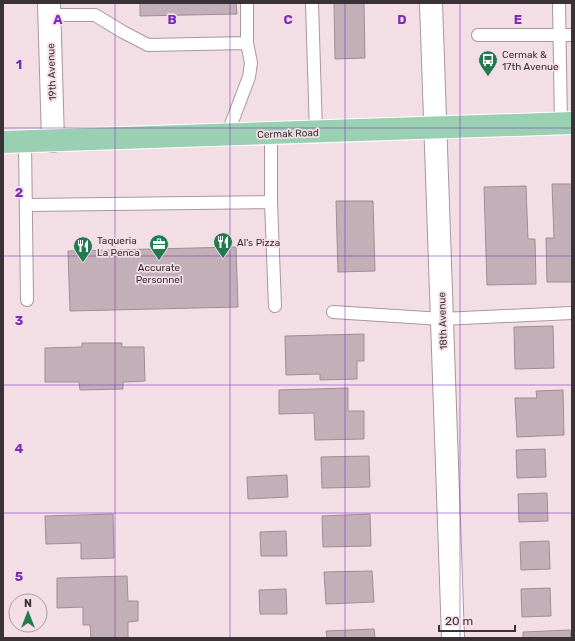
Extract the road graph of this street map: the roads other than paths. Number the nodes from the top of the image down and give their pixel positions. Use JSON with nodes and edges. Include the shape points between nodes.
{"nodes":[{"id":1,"x":247,"y":3,"type":"edge"},
{"id":2,"x":312,"y":3,"type":"edge"},
{"id":3,"x":431,"y":3,"type":"edge"},
{"id":4,"x":559,"y":3,"type":"edge"},
{"id":5,"x":50,"y":9,"type":"edge"},
{"id":6,"x":478,"y":35,"type":"dead end"},
{"id":7,"x":560,"y":35,"type":"junction"},
{"id":8,"x":572,"y":35,"type":"edge"},
{"id":9,"x":247,"y":43,"type":"junction"},
{"id":10,"x":566,"y":123,"type":"edge"},
{"id":11,"x":435,"y":128,"type":"junction"},
{"id":12,"x":316,"y":132,"type":"junction"},
{"id":13,"x":271,"y":134,"type":"junction"},
{"id":14,"x":227,"y":135,"type":"junction"},
{"id":15,"x":53,"y":141,"type":"junction"},
{"id":16,"x":3,"y":142,"type":"edge"},
{"id":17,"x":25,"y":142,"type":"junction"},
{"id":18,"x":271,"y":202,"type":"junction"},
{"id":19,"x":26,"y":205,"type":"junction"},
{"id":20,"x":27,"y":300,"type":"dead end"},
{"id":21,"x":275,"y":306,"type":"dead end"},
{"id":22,"x":332,"y":312,"type":"dead end"},
{"id":23,"x":572,"y":313,"type":"edge"},
{"id":24,"x":442,"y":319,"type":"junction"},
{"id":25,"x":453,"y":638,"type":"edge"}],
"edges":[{"from":1,"to":9,"type":"lane"},
{"from":2,"to":12,"type":"lane"},
{"from":3,"to":11,"type":"street","name":"18th Avenue"},
{"from":4,"to":7,"type":"lane"},
{"from":5,"to":9,"type":"lane","via":[[95,15],[148,45]]},
{"from":5,"to":15,"type":"street","name":"19th Avenue"},
{"from":6,"to":7,"type":"lane"},
{"from":7,"to":8,"type":"lane"},
{"from":7,"to":10,"type":"lane"},
{"from":9,"to":14,"type":"lane","via":[[251,63],[249,77]]},
{"from":10,"to":11,"type":"main road","name":"Cermak Road"},
{"from":11,"to":12,"type":"main road","name":"Cermak Road"},
{"from":11,"to":24,"type":"street","name":"18th Avenue"},
{"from":12,"to":13,"type":"main road","name":"Cermak Road"},
{"from":13,"to":14,"type":"main road","name":"Cermak Road"},
{"from":13,"to":18,"type":"lane"},
{"from":14,"to":15,"type":"main road","name":"Cermak Road"},
{"from":15,"to":17,"type":"main road","name":"Cermak Road"},
{"from":16,"to":17,"type":"main road","name":"Cermak Road"},
{"from":17,"to":19,"type":"lane"},
{"from":18,"to":19,"type":"lane"},
{"from":18,"to":21,"type":"lane"},
{"from":19,"to":20,"type":"lane"},
{"from":22,"to":24,"type":"lane"},
{"from":23,"to":24,"type":"lane"},
{"from":24,"to":25,"type":"street","name":"18th Avenue"}]}
